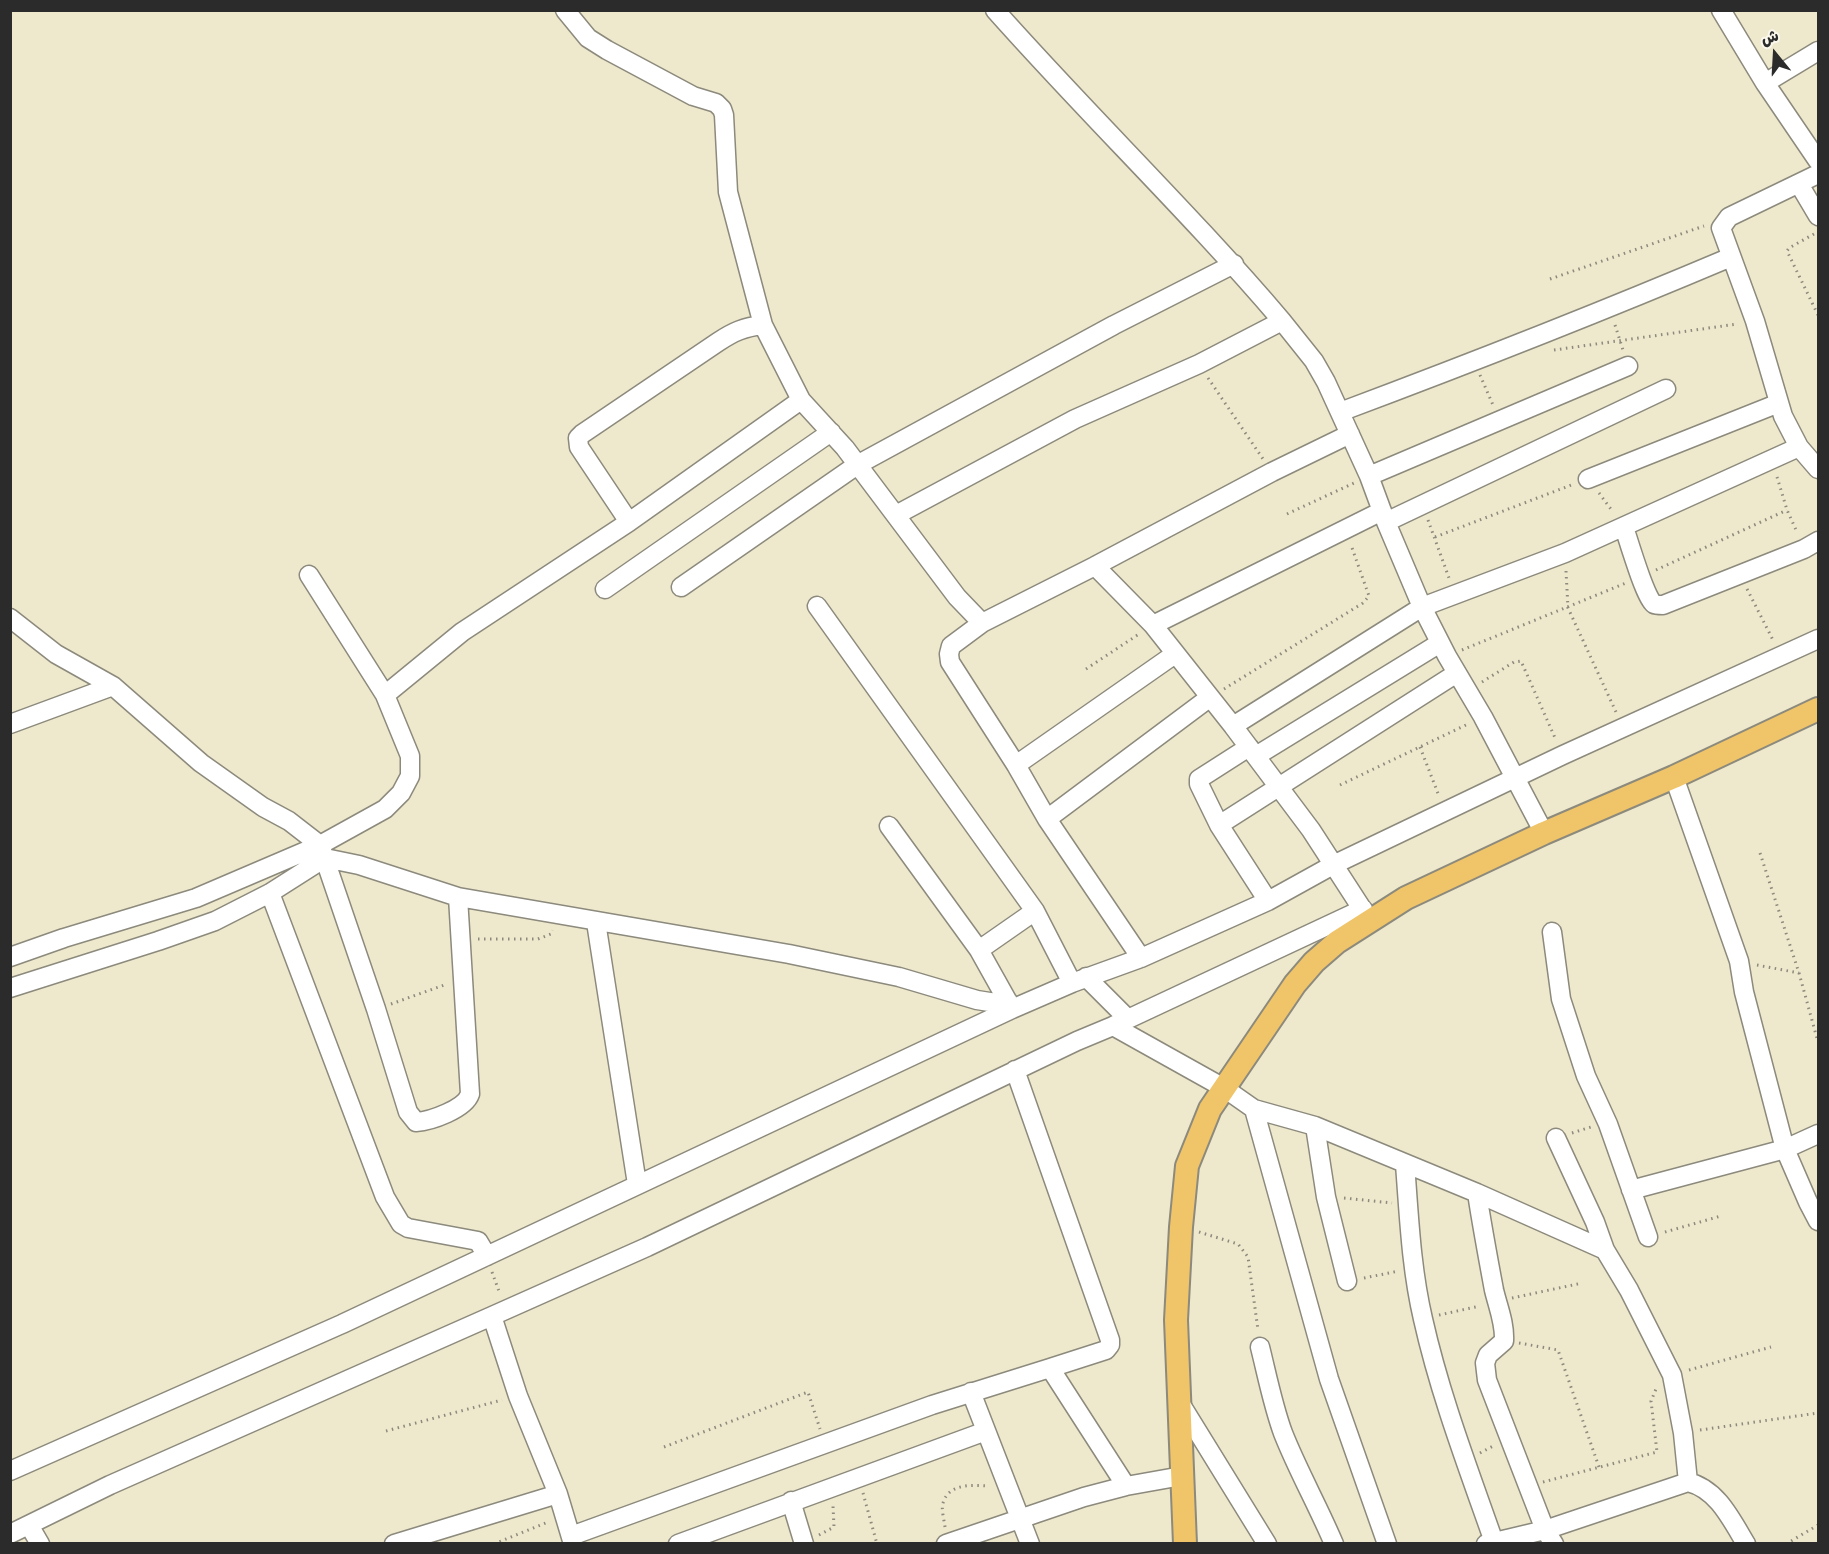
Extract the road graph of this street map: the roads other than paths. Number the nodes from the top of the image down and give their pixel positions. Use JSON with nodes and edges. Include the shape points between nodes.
{"nodes":[{"id":1,"x":565,"y":10,"type":"edge"},
{"id":2,"x":995,"y":10,"type":"edge"},
{"id":3,"x":1720,"y":10,"type":"edge"},
{"id":4,"x":1818,"y":51,"type":"edge"},
{"id":5,"x":1765,"y":83,"type":"junction"},
{"id":6,"x":1818,"y":161,"type":"edge"},
{"id":7,"x":1818,"y":174,"type":"edge"},
{"id":8,"x":1799,"y":184,"type":"junction"},
{"id":9,"x":1818,"y":216,"type":"edge"},
{"id":10,"x":1731,"y":257,"type":"junction"},
{"id":11,"x":1234,"y":264,"type":"junction"},
{"id":12,"x":1282,"y":321,"type":"junction"},
{"id":13,"x":763,"y":325,"type":"junction"},
{"id":14,"x":1628,"y":366,"type":"dead end"},
{"id":15,"x":1666,"y":389,"type":"dead end"},
{"id":16,"x":801,"y":400,"type":"junction"},
{"id":17,"x":1779,"y":403,"type":"junction"},
{"id":18,"x":1340,"y":412,"type":"junction"},
{"id":19,"x":831,"y":432,"type":"junction"},
{"id":20,"x":1350,"y":434,"type":"junction"},
{"id":21,"x":1799,"y":447,"type":"junction"},
{"id":22,"x":856,"y":465,"type":"junction"},
{"id":23,"x":1818,"y":469,"type":"edge"},
{"id":24,"x":1369,"y":476,"type":"junction"},
{"id":25,"x":1588,"y":479,"type":"road end"},
{"id":26,"x":896,"y":515,"type":"junction"},
{"id":27,"x":1384,"y":516,"type":"junction"},
{"id":28,"x":629,"y":522,"type":"junction"},
{"id":29,"x":1624,"y":527,"type":"junction"},
{"id":30,"x":1811,"y":545,"type":"edge"},
{"id":31,"x":1095,"y":566,"type":"junction"},
{"id":32,"x":309,"y":575,"type":"dead end"},
{"id":33,"x":681,"y":587,"type":"dead end"},
{"id":34,"x":605,"y":589,"type":"dead end"},
{"id":35,"x":817,"y":606,"type":"dead end"},
{"id":36,"x":1422,"y":607,"type":"junction"},
{"id":37,"x":10,"y":618,"type":"edge"},
{"id":38,"x":982,"y":623,"type":"junction"},
{"id":39,"x":1153,"y":625,"type":"junction"},
{"id":40,"x":1818,"y":639,"type":"edge"},
{"id":41,"x":1443,"y":649,"type":"junction"},
{"id":42,"x":1175,"y":654,"type":"junction"},
{"id":43,"x":1456,"y":673,"type":"junction"},
{"id":44,"x":113,"y":686,"type":"junction"},
{"id":45,"x":385,"y":695,"type":"junction"},
{"id":46,"x":1209,"y":698,"type":"junction"},
{"id":47,"x":1818,"y":709,"type":"edge"},
{"id":48,"x":10,"y":724,"type":"edge"},
{"id":49,"x":1233,"y":726,"type":"junction"},
{"id":50,"x":1252,"y":751,"type":"junction"},
{"id":51,"x":1016,"y":765,"type":"junction"},
{"id":52,"x":1674,"y":777,"type":"junction"},
{"id":53,"x":1515,"y":779,"type":"junction"},
{"id":54,"x":1278,"y":788,"type":"junction"},
{"id":55,"x":1047,"y":819,"type":"junction"},
{"id":56,"x":1219,"y":825,"type":"junction"},
{"id":57,"x":889,"y":826,"type":"dead end"},
{"id":58,"x":1544,"y":833,"type":"junction"},
{"id":59,"x":323,"y":851,"type":"junction"},
{"id":60,"x":1333,"y":865,"type":"junction"},
{"id":61,"x":270,"y":892,"type":"junction"},
{"id":62,"x":458,"y":897,"type":"junction"},
{"id":63,"x":1269,"y":901,"type":"junction"},
{"id":64,"x":1035,"y":911,"type":"junction"},
{"id":65,"x":1366,"y":915,"type":"junction"},
{"id":66,"x":596,"y":922,"type":"junction"},
{"id":67,"x":1552,"y":932,"type":"dead end"},
{"id":68,"x":979,"y":950,"type":"junction"},
{"id":69,"x":10,"y":957,"type":"edge"},
{"id":70,"x":1141,"y":958,"type":"junction"},
{"id":71,"x":1079,"y":980,"type":"junction"},
{"id":72,"x":10,"y":988,"type":"edge"},
{"id":73,"x":1010,"y":1005,"type":"junction"},
{"id":74,"x":1121,"y":1022,"type":"junction"},
{"id":75,"x":1015,"y":1070,"type":"junction"},
{"id":76,"x":1224,"y":1088,"type":"junction"},
{"id":77,"x":1254,"y":1109,"type":"junction"},
{"id":78,"x":1315,"y":1126,"type":"junction"},
{"id":79,"x":1818,"y":1134,"type":"edge"},
{"id":80,"x":1556,"y":1138,"type":"road end"},
{"id":81,"x":1785,"y":1149,"type":"junction"},
{"id":82,"x":1405,"y":1164,"type":"junction"},
{"id":83,"x":637,"y":1184,"type":"junction"},
{"id":84,"x":1631,"y":1190,"type":"junction"},
{"id":85,"x":1477,"y":1193,"type":"junction"},
{"id":86,"x":1818,"y":1221,"type":"edge"},
{"id":87,"x":1647,"y":1237,"type":"dead end"},
{"id":88,"x":1605,"y":1250,"type":"junction"},
{"id":89,"x":487,"y":1256,"type":"junction"},
{"id":90,"x":1347,"y":1281,"type":"road end"},
{"id":91,"x":499,"y":1313,"type":"junction"},
{"id":92,"x":1260,"y":1347,"type":"road end"},
{"id":93,"x":1050,"y":1368,"type":"junction"},
{"id":94,"x":971,"y":1392,"type":"junction"},
{"id":95,"x":1179,"y":1403,"type":"junction"},
{"id":96,"x":986,"y":1431,"type":"junction"},
{"id":97,"x":10,"y":1471,"type":"edge"},
{"id":98,"x":1182,"y":1476,"type":"junction"},
{"id":99,"x":1688,"y":1482,"type":"junction"},
{"id":100,"x":1126,"y":1486,"type":"junction"},
{"id":101,"x":558,"y":1494,"type":"junction"},
{"id":102,"x":791,"y":1501,"type":"junction"},
{"id":103,"x":1019,"y":1519,"type":"junction"},
{"id":104,"x":29,"y":1525,"type":"junction"},
{"id":105,"x":10,"y":1534,"type":"edge"},
{"id":106,"x":1550,"y":1537,"type":"edge"},
{"id":107,"x":703,"y":1539,"type":"edge"},
{"id":108,"x":572,"y":1540,"type":"edge"},
{"id":109,"x":803,"y":1542,"type":"edge"},
{"id":110,"x":946,"y":1543,"type":"edge"},
{"id":111,"x":1490,"y":1543,"type":"edge"},
{"id":112,"x":40,"y":1544,"type":"edge"},
{"id":113,"x":394,"y":1544,"type":"edge"},
{"id":114,"x":678,"y":1544,"type":"edge"},
{"id":115,"x":1030,"y":1544,"type":"edge"},
{"id":116,"x":1185,"y":1544,"type":"edge"},
{"id":117,"x":1267,"y":1544,"type":"edge"},
{"id":118,"x":1334,"y":1544,"type":"edge"},
{"id":119,"x":1387,"y":1544,"type":"edge"},
{"id":120,"x":1746,"y":1544,"type":"edge"}],
"edges":[{"from":1,"to":13,"type":"street","via":[[588,38],[607,50],[722,109],[728,192]]},
{"from":2,"to":11,"type":"street"},
{"from":3,"to":5,"type":"street"},
{"from":4,"to":5,"type":"street"},
{"from":5,"to":6,"type":"street"},
{"from":7,"to":8,"type":"street"},
{"from":8,"to":9,"type":"street"},
{"from":8,"to":10,"type":"street","via":[[1729,217],[1721,228]]},
{"from":10,"to":17,"type":"street"},
{"from":10,"to":18,"type":"street","via":[[1609,309]]},
{"from":11,"to":12,"type":"street"},
{"from":11,"to":22,"type":"street"},
{"from":12,"to":18,"type":"street","via":[[1314,361]]},
{"from":12,"to":26,"type":"street","via":[[1199,364],[1075,419]]},
{"from":13,"to":16,"type":"street"},
{"from":13,"to":28,"type":"street","via":[[739,329],[578,438],[579,447]]},
{"from":14,"to":24,"type":"street"},
{"from":15,"to":27,"type":"street"},
{"from":16,"to":19,"type":"street"},
{"from":16,"to":28,"type":"street"},
{"from":17,"to":21,"type":"street"},
{"from":17,"to":25,"type":"street"},
{"from":18,"to":20,"type":"street"},
{"from":19,"to":22,"type":"street"},
{"from":19,"to":34,"type":"street"},
{"from":20,"to":24,"type":"street"},
{"from":20,"to":31,"type":"street"},
{"from":21,"to":23,"type":"street"},
{"from":21,"to":29,"type":"street"},
{"from":22,"to":26,"type":"street"},
{"from":22,"to":33,"type":"street"},
{"from":24,"to":27,"type":"street"},
{"from":26,"to":38,"type":"street","via":[[957,597]]},
{"from":27,"to":36,"type":"street"},
{"from":27,"to":39,"type":"street","via":[[1346,530]]},
{"from":28,"to":45,"type":"street","via":[[462,632]]},
{"from":29,"to":30,"type":"street","via":[[1651,601],[1664,605]]},
{"from":29,"to":36,"type":"street"},
{"from":31,"to":38,"type":"street"},
{"from":31,"to":39,"type":"street"},
{"from":32,"to":45,"type":"street"},
{"from":35,"to":64,"type":"street"},
{"from":36,"to":41,"type":"street"},
{"from":36,"to":49,"type":"street"},
{"from":37,"to":44,"type":"street","via":[[56,654]]},
{"from":38,"to":51,"type":"street","via":[[951,646],[950,662]]},
{"from":39,"to":42,"type":"street"},
{"from":40,"to":53,"type":"street"},
{"from":41,"to":43,"type":"street"},
{"from":41,"to":50,"type":"street"},
{"from":42,"to":46,"type":"street"},
{"from":42,"to":51,"type":"street"},
{"from":43,"to":53,"type":"street"},
{"from":43,"to":54,"type":"street"},
{"from":44,"to":48,"type":"street"},
{"from":44,"to":59,"type":"street","via":[[201,763],[289,821]]},
{"from":45,"to":59,"type":"street","via":[[410,756],[410,776],[401,793],[384,809]]},
{"from":46,"to":49,"type":"street"},
{"from":46,"to":55,"type":"street"},
{"from":47,"to":52,"type":"main road"},
{"from":49,"to":50,"type":"street"},
{"from":50,"to":54,"type":"street"},
{"from":50,"to":56,"type":"street","via":[[1199,779]]},
{"from":51,"to":55,"type":"street"},
{"from":52,"to":58,"type":"main road"},
{"from":52,"to":81,"type":"street","via":[[1738,962]]},
{"from":53,"to":58,"type":"street"},
{"from":53,"to":60,"type":"street"},
{"from":54,"to":56,"type":"street"},
{"from":54,"to":60,"type":"street"},
{"from":55,"to":70,"type":"street"},
{"from":56,"to":63,"type":"street"},
{"from":57,"to":68,"type":"street"},
{"from":58,"to":65,"type":"main road"},
{"from":59,"to":61,"type":"street"},
{"from":59,"to":62,"type":"street"},
{"from":59,"to":62,"type":"street","via":[[408,1112],[416,1122],[462,1106],[470,1094]]},
{"from":59,"to":69,"type":"street","via":[[196,898]]},
{"from":60,"to":63,"type":"street"},
{"from":60,"to":65,"type":"street"},
{"from":61,"to":72,"type":"street","via":[[215,921]]},
{"from":61,"to":89,"type":"street","via":[[385,1197],[398,1220],[408,1228],[478,1241]]},
{"from":62,"to":66,"type":"street"},
{"from":63,"to":70,"type":"street"},
{"from":64,"to":68,"type":"street"},
{"from":64,"to":71,"type":"street"},
{"from":65,"to":74,"type":"street"},
{"from":65,"to":76,"type":"main road","via":[[1294,984]]},
{"from":66,"to":73,"type":"street","via":[[899,976],[977,1000]]},
{"from":66,"to":83,"type":"street"},
{"from":67,"to":84,"type":"street","via":[[1561,999],[1586,1076]]},
{"from":68,"to":73,"type":"street"},
{"from":70,"to":71,"type":"street"},
{"from":71,"to":73,"type":"street"},
{"from":71,"to":74,"type":"street"},
{"from":73,"to":83,"type":"street"},
{"from":74,"to":75,"type":"street"},
{"from":74,"to":76,"type":"street"},
{"from":75,"to":91,"type":"street","via":[[647,1247]]},
{"from":75,"to":93,"type":"street","via":[[1110,1340],[1106,1350]]},
{"from":76,"to":77,"type":"street"},
{"from":76,"to":95,"type":"main road","via":[[1210,1109],[1187,1166],[1176,1320]]},
{"from":77,"to":78,"type":"street"},
{"from":77,"to":119,"type":"street","via":[[1329,1379]]},
{"from":78,"to":82,"type":"street"},
{"from":78,"to":90,"type":"street","via":[[1326,1197]]},
{"from":79,"to":81,"type":"street"},
{"from":80,"to":88,"type":"street"},
{"from":81,"to":84,"type":"street"},
{"from":81,"to":86,"type":"street"},
{"from":82,"to":85,"type":"street"},
{"from":82,"to":111,"type":"street","via":[[1414,1268],[1423,1319]]},
{"from":83,"to":89,"type":"street"},
{"from":84,"to":87,"type":"street"},
{"from":85,"to":88,"type":"street"},
{"from":85,"to":106,"type":"street","via":[[1504,1327],[1504,1341],[1488,1355],[1485,1369]]},
{"from":88,"to":99,"type":"street","via":[[1672,1375]]},
{"from":89,"to":97,"type":"street"},
{"from":91,"to":101,"type":"street","via":[[518,1396]]},
{"from":91,"to":104,"type":"street","via":[[110,1485]]},
{"from":92,"to":118,"type":"street","via":[[1282,1430]]},
{"from":93,"to":94,"type":"street"},
{"from":93,"to":100,"type":"street"},
{"from":94,"to":96,"type":"street"},
{"from":94,"to":108,"type":"street"},
{"from":95,"to":98,"type":"main road"},
{"from":95,"to":117,"type":"street"},
{"from":96,"to":102,"type":"street"},
{"from":96,"to":103,"type":"street"},
{"from":98,"to":100,"type":"street"},
{"from":98,"to":116,"type":"main road"},
{"from":99,"to":106,"type":"street"},
{"from":99,"to":120,"type":"street","via":[[1707,1490],[1727,1512]]},
{"from":100,"to":103,"type":"street"},
{"from":101,"to":108,"type":"street"},
{"from":101,"to":113,"type":"street"},
{"from":102,"to":107,"type":"street"},
{"from":102,"to":109,"type":"street"},
{"from":103,"to":110,"type":"street"},
{"from":103,"to":115,"type":"street"},
{"from":104,"to":105,"type":"street"},
{"from":104,"to":112,"type":"street"},
{"from":106,"to":111,"type":"street"},
{"from":107,"to":114,"type":"street"}]}
